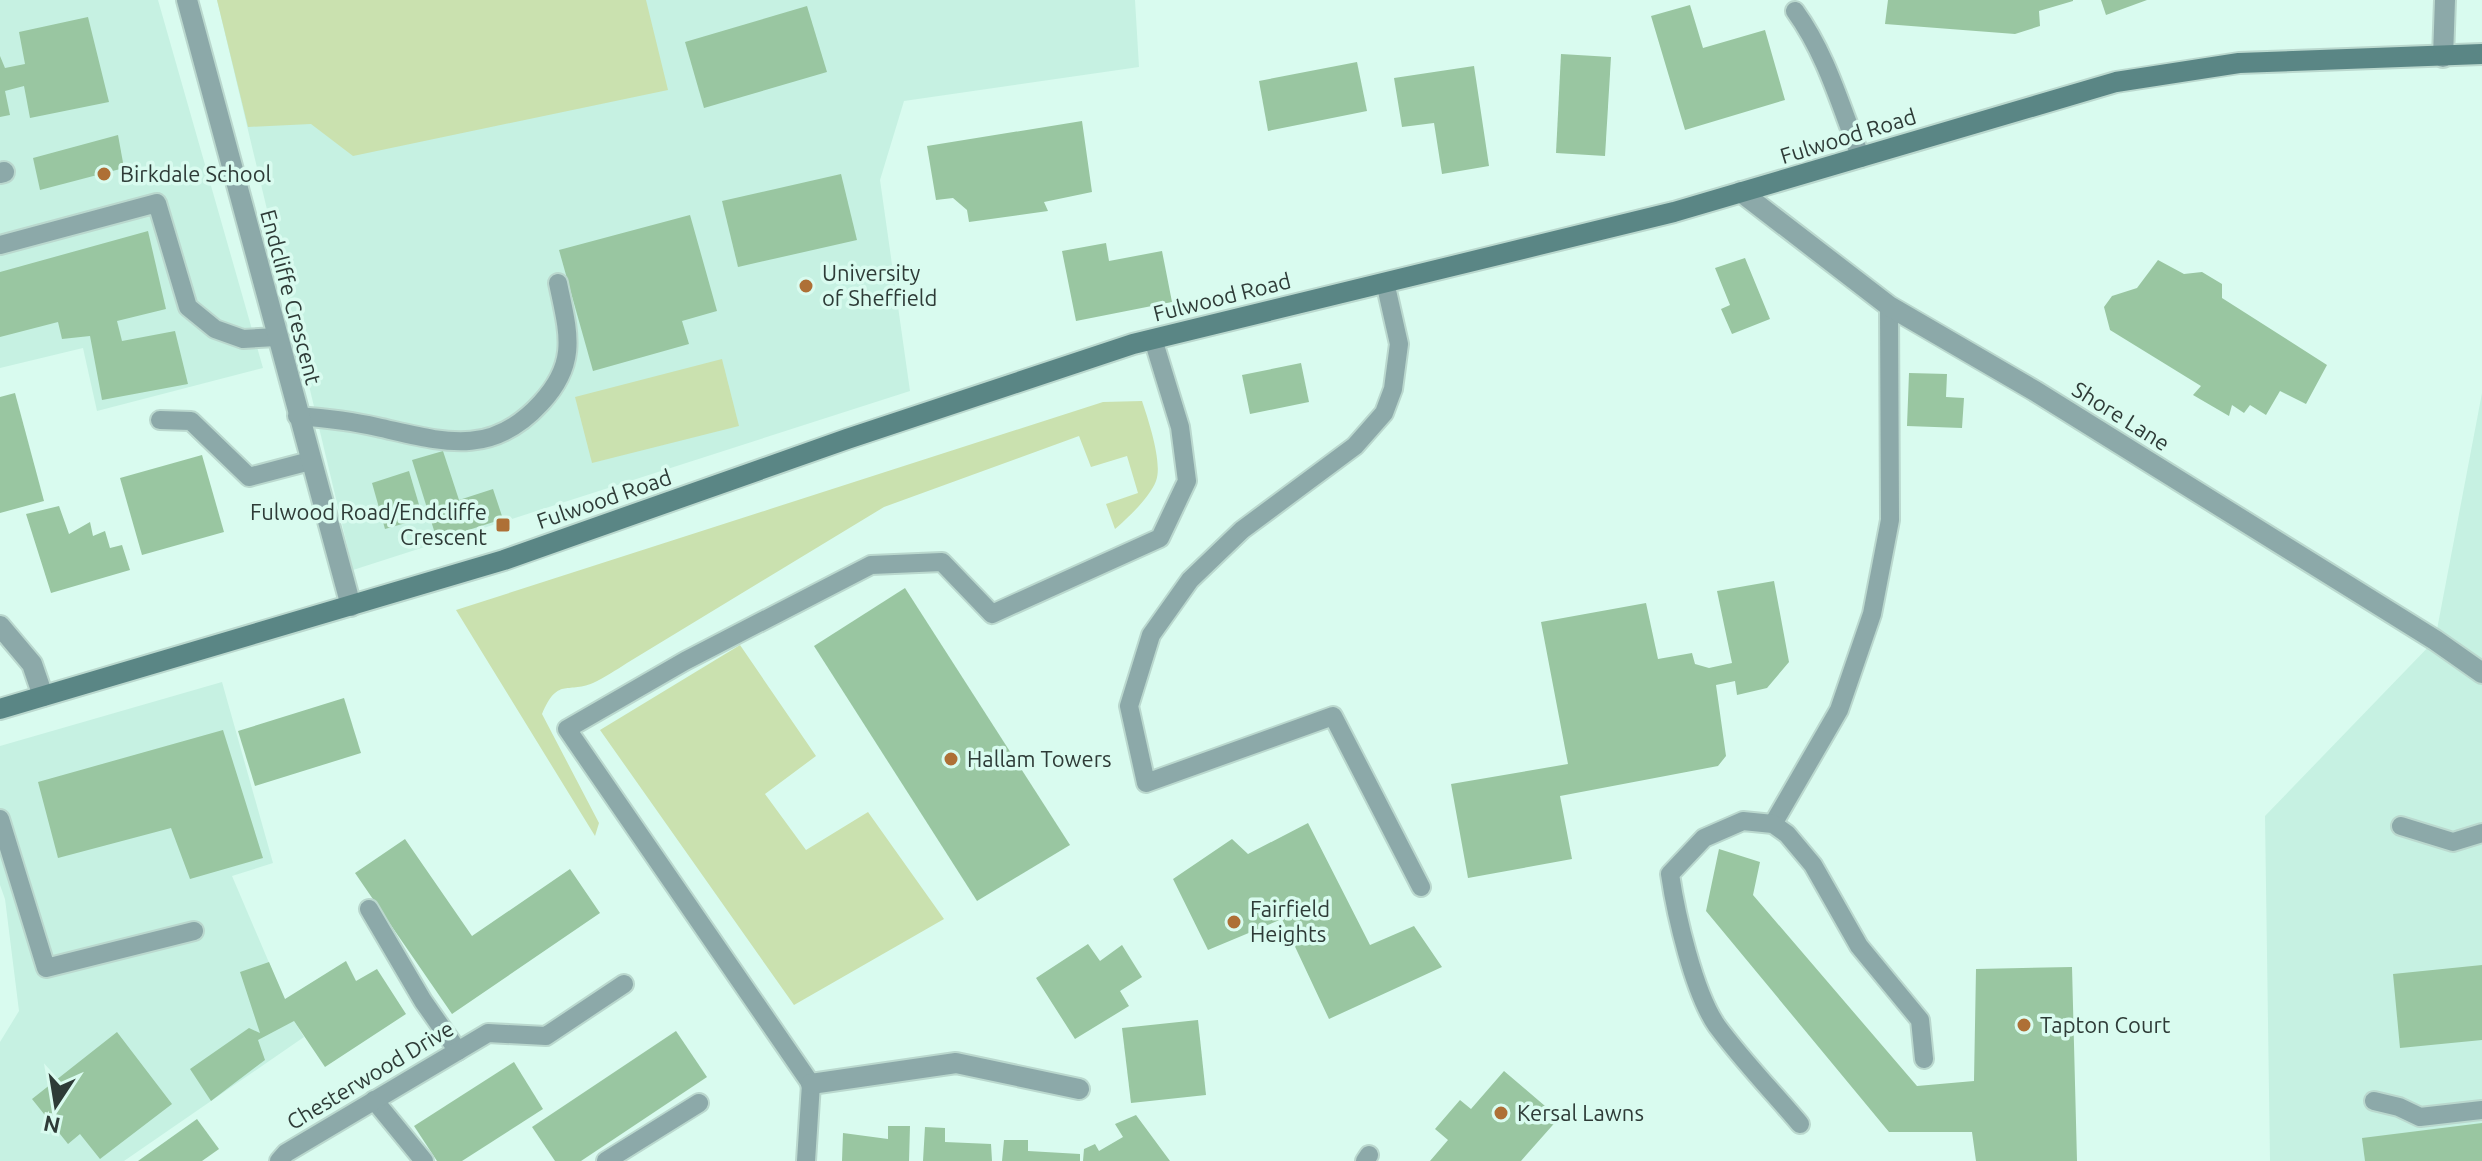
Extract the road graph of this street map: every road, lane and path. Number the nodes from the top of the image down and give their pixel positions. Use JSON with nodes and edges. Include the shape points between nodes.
{"nodes":[{"id":1,"x":187,"y":0,"type":"edge"},
{"id":2,"x":2445,"y":0,"type":"edge"},
{"id":3,"x":1795,"y":11,"type":"dead end"},
{"id":4,"x":2482,"y":54,"type":"edge"},
{"id":5,"x":2443,"y":57,"type":"junction"},
{"id":6,"x":1861,"y":158,"type":"junction"},
{"id":7,"x":1741,"y":192,"type":"junction"},
{"id":8,"x":0,"y":245,"type":"edge"},
{"id":9,"x":1385,"y":282,"type":"junction"},
{"id":10,"x":558,"y":283,"type":"dead end"},
{"id":11,"x":1889,"y":306,"type":"junction"},
{"id":12,"x":276,"y":337,"type":"junction"},
{"id":13,"x":1153,"y":339,"type":"junction"},
{"id":14,"x":297,"y":416,"type":"junction"},
{"id":15,"x":160,"y":420,"type":"dead end"},
{"id":16,"x":310,"y":461,"type":"junction"},
{"id":17,"x":351,"y":606,"type":"junction"},
{"id":18,"x":0,"y":626,"type":"edge"},
{"id":19,"x":2482,"y":673,"type":"edge"},
{"id":20,"x":43,"y":696,"type":"junction"},
{"id":21,"x":0,"y":709,"type":"edge"},
{"id":22,"x":0,"y":819,"type":"edge"},
{"id":23,"x":1773,"y":824,"type":"junction"},
{"id":24,"x":2401,"y":826,"type":"dead end"},
{"id":25,"x":2482,"y":833,"type":"edge"},
{"id":26,"x":1421,"y":887,"type":"dead end"},
{"id":27,"x":369,"y":909,"type":"dead end"},
{"id":28,"x":194,"y":931,"type":"dead end"},
{"id":29,"x":624,"y":984,"type":"dead end"},
{"id":30,"x":458,"y":1051,"type":"junction"},
{"id":31,"x":1924,"y":1059,"type":"dead end"},
{"id":32,"x":811,"y":1084,"type":"junction"},
{"id":33,"x":1079,"y":1089,"type":"dead end"},
{"id":34,"x":374,"y":1100,"type":"junction"},
{"id":35,"x":2374,"y":1101,"type":"dead end"},
{"id":36,"x":699,"y":1103,"type":"dead end"},
{"id":37,"x":2482,"y":1110,"type":"edge"},
{"id":38,"x":1800,"y":1124,"type":"dead end"},
{"id":39,"x":279,"y":1161,"type":"edge"},
{"id":40,"x":424,"y":1161,"type":"edge"},
{"id":41,"x":606,"y":1161,"type":"edge"},
{"id":42,"x":806,"y":1161,"type":"edge"}],
"edges":[{"from":1,"to":12,"type":"street","name":"Endcliffe Crescent"},
{"from":2,"to":5,"type":"street"},
{"from":3,"to":6,"type":"lane","via":[[1824,60]]},
{"from":4,"to":5,"type":"street","name":"Fulwood Road"},
{"from":5,"to":6,"type":"street","name":"Fulwood Road","via":[[2239,63],[2116,82]]},
{"from":6,"to":7,"type":"street","name":"Fulwood Road"},
{"from":7,"to":9,"type":"street","name":"Fulwood Road"},
{"from":7,"to":11,"type":"street","name":"Shore Lane"},
{"from":8,"to":12,"type":"lane","via":[[157,203],[188,307],[215,329],[243,339]]},
{"from":9,"to":13,"type":"street","name":"Fulwood Road"},
{"from":9,"to":26,"type":"lane","via":[[1399,344],[1384,413],[1355,446],[1242,530],[1190,580],[1151,635],[1129,706],[1146,783],[1333,716]]},
{"from":10,"to":14,"type":"lane","via":[[568,355],[548,396],[510,430],[478,442],[441,440]]},
{"from":11,"to":19,"type":"street","name":"Shore Lane","via":[[2035,391]]},
{"from":11,"to":23,"type":"lane","via":[[1890,520],[1872,614],[1839,710]]},
{"from":12,"to":14,"type":"street","name":"Endcliffe Crescent"},
{"from":13,"to":17,"type":"street","name":"Fulwood Road","via":[[504,560]]},
{"from":13,"to":32,"type":"lane","via":[[1180,427],[1187,481],[1160,538],[992,614],[942,562],[871,565],[567,729]]},
{"from":14,"to":16,"type":"street","name":"Endcliffe Crescent"},
{"from":15,"to":16,"type":"lane","via":[[191,421],[249,477]]},
{"from":16,"to":17,"type":"street","name":"Endcliffe Crescent"},
{"from":17,"to":20,"type":"street","name":"Fulwood Road"},
{"from":18,"to":20,"type":"street","via":[[32,664]]},
{"from":20,"to":21,"type":"street","name":"Fulwood Road"},
{"from":22,"to":28,"type":"lane","via":[[46,968]]},
{"from":23,"to":31,"type":"lane","via":[[1813,865],[1859,946],[1920,1020]]},
{"from":23,"to":38,"type":"lane","via":[[1743,821],[1704,838],[1670,874],[1675,912],[1716,1024]]},
{"from":24,"to":25,"type":"lane","via":[[2453,842]]},
{"from":27,"to":30,"type":"lane"},
{"from":29,"to":30,"type":"lane","name":"Chesterwood Drive","via":[[546,1036],[488,1033]]},
{"from":30,"to":34,"type":"lane","name":"Chesterwood Drive"},
{"from":32,"to":33,"type":"street","via":[[956,1063]]},
{"from":32,"to":42,"type":"lane"},
{"from":34,"to":39,"type":"lane","name":"Chesterwood Drive"},
{"from":34,"to":40,"type":"lane"},
{"from":35,"to":37,"type":"lane","via":[[2420,1117]]},
{"from":36,"to":41,"type":"lane"}]}
